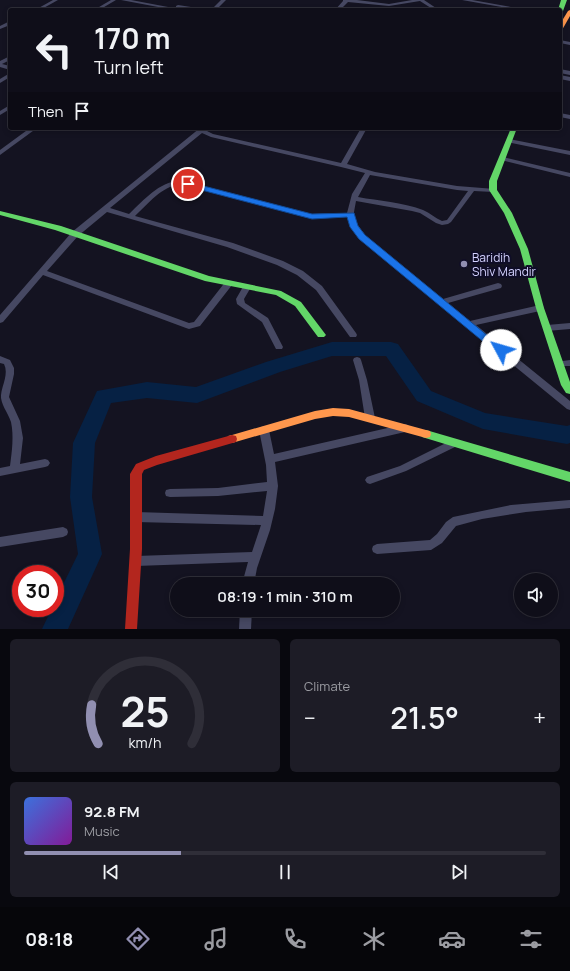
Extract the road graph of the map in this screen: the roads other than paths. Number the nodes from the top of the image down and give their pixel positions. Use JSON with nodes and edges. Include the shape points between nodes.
{"nodes":[{"id":1,"x":56,"y":0,"type":"edge"},
{"id":2,"x":114,"y":0,"type":"edge"},
{"id":3,"x":124,"y":0,"type":"edge"},
{"id":4,"x":145,"y":0,"type":"edge"},
{"id":5,"x":224,"y":0,"type":"edge"},
{"id":6,"x":346,"y":0,"type":"edge"},
{"id":7,"x":420,"y":0,"type":"edge"},
{"id":8,"x":464,"y":0,"type":"edge"},
{"id":9,"x":472,"y":1,"type":"edge"},
{"id":10,"x":157,"y":2,"type":"edge"},
{"id":11,"x":41,"y":8,"type":"edge"},
{"id":12,"x":100,"y":8,"type":"edge"},
{"id":13,"x":146,"y":8,"type":"edge"},
{"id":14,"x":176,"y":8,"type":"edge"},
{"id":15,"x":192,"y":8,"type":"edge"},
{"id":16,"x":215,"y":8,"type":"edge"},
{"id":17,"x":339,"y":8,"type":"edge"},
{"id":18,"x":434,"y":8,"type":"edge"},
{"id":19,"x":514,"y":8,"type":"edge"},
{"id":20,"x":570,"y":12,"type":"edge"},
{"id":21,"x":562,"y":25,"type":"edge"},
{"id":22,"x":31,"y":130,"type":"edge"},
{"id":23,"x":201,"y":130,"type":"edge"},
{"id":24,"x":203,"y":130,"type":"edge"},
{"id":25,"x":363,"y":130,"type":"edge"},
{"id":26,"x":513,"y":130,"type":"edge"},
{"id":27,"x":509,"y":141,"type":"junction"},
{"id":28,"x":0,"y":153,"type":"edge"},
{"id":29,"x":570,"y":153,"type":"edge"},
{"id":30,"x":503,"y":159,"type":"junction"},
{"id":31,"x":343,"y":165,"type":"junction"},
{"id":32,"x":368,"y":173,"type":"junction"},
{"id":33,"x":570,"y":175,"type":"edge"},
{"id":34,"x":472,"y":189,"type":"junction"},
{"id":35,"x":493,"y":190,"type":"junction"},
{"id":36,"x":355,"y":199,"type":"junction"},
{"id":37,"x":106,"y":209,"type":"junction"},
{"id":38,"x":0,"y":213,"type":"edge"},
{"id":39,"x":351,"y":215,"type":"junction"},
{"id":40,"x":131,"y":216,"type":"junction"},
{"id":41,"x":75,"y":234,"type":"junction"},
{"id":42,"x":42,"y":272,"type":"junction"},
{"id":43,"x":229,"y":283,"type":"junction"},
{"id":44,"x":498,"y":286,"type":"dead end"},
{"id":45,"x":247,"y":287,"type":"junction"},
{"id":46,"x":441,"y":302,"type":"junction"},
{"id":47,"x":540,"y":308,"type":"junction"},
{"id":48,"x":0,"y":320,"type":"edge"},
{"id":49,"x":468,"y":324,"type":"junction"},
{"id":50,"x":570,"y":326,"type":"edge"},
{"id":51,"x":547,"y":328,"type":"junction"},
{"id":52,"x":321,"y":335,"type":"dead end"},
{"id":53,"x":353,"y":335,"type":"dead end"},
{"id":54,"x":279,"y":347,"type":"dead end"},
{"id":55,"x":0,"y":359,"type":"edge"},
{"id":56,"x":357,"y":360,"type":"dead end"},
{"id":57,"x":570,"y":363,"type":"edge"},
{"id":58,"x":559,"y":364,"type":"junction"},
{"id":59,"x":570,"y":390,"type":"edge"},
{"id":60,"x":570,"y":406,"type":"edge"},
{"id":61,"x":370,"y":418,"type":"junction"},
{"id":62,"x":405,"y":428,"type":"junction"},
{"id":63,"x":264,"y":430,"type":"junction"},
{"id":64,"x":454,"y":443,"type":"junction"},
{"id":65,"x":270,"y":459,"type":"junction"},
{"id":66,"x":45,"y":462,"type":"dead end"},
{"id":67,"x":15,"y":469,"type":"junction"},
{"id":68,"x":0,"y":472,"type":"edge"},
{"id":69,"x":570,"y":477,"type":"edge"},
{"id":70,"x":370,"y":480,"type":"dead end"},
{"id":71,"x":273,"y":486,"type":"junction"},
{"id":72,"x":170,"y":494,"type":"dead end"},
{"id":73,"x":570,"y":504,"type":"edge"},
{"id":74,"x":136,"y":517,"type":"junction"},
{"id":75,"x":267,"y":521,"type":"junction"},
{"id":76,"x":63,"y":532,"type":"dead end"},
{"id":77,"x":0,"y":542,"type":"edge"},
{"id":78,"x":377,"y":548,"type":"dead end"},
{"id":79,"x":256,"y":557,"type":"junction"},
{"id":80,"x":136,"y":561,"type":"junction"},
{"id":81,"x":250,"y":577,"type":"edge"},
{"id":82,"x":246,"y":617,"type":"edge"},
{"id":83,"x":131,"y":629,"type":"edge"},
{"id":84,"x":245,"y":629,"type":"edge"}],
"edges":[{"from":1,"to":11,"type":"street"},
{"from":2,"to":12,"type":"street"},
{"from":3,"to":10,"type":"street"},
{"from":4,"to":10,"type":"street"},
{"from":5,"to":16,"type":"street"},
{"from":6,"to":7,"type":"street","via":[[389,5]]},
{"from":6,"to":17,"type":"street"},
{"from":7,"to":18,"type":"street"},
{"from":8,"to":9,"type":"street"},
{"from":9,"to":19,"type":"street"},
{"from":10,"to":13,"type":"street"},
{"from":10,"to":14,"type":"street"},
{"from":10,"to":15,"type":"street"},
{"from":20,"to":21,"type":"street"},
{"from":22,"to":28,"type":"street"},
{"from":23,"to":37,"type":"street"},
{"from":24,"to":31,"type":"street","via":[[211,135]]},
{"from":25,"to":31,"type":"street"},
{"from":26,"to":27,"type":"street"},
{"from":27,"to":29,"type":"street"},
{"from":27,"to":30,"type":"street"},
{"from":30,"to":33,"type":"street"},
{"from":30,"to":35,"type":"street","via":[[493,181]]},
{"from":31,"to":32,"type":"street"},
{"from":32,"to":34,"type":"street"},
{"from":32,"to":36,"type":"street"},
{"from":34,"to":35,"type":"street"},
{"from":34,"to":36,"type":"street","via":[[446,223],[438,222],[424,213],[413,210]]},
{"from":35,"to":47,"type":"street","via":[[514,224],[524,248]]},
{"from":36,"to":39,"type":"street"},
{"from":37,"to":40,"type":"street"},
{"from":37,"to":41,"type":"street"},
{"from":38,"to":41,"type":"street"},
{"from":39,"to":40,"type":"street","via":[[312,216],[174,182],[164,186]]},
{"from":39,"to":46,"type":"street","via":[[354,227],[362,237]]},
{"from":40,"to":53,"type":"street","via":[[230,245],[300,273],[319,288]]},
{"from":41,"to":42,"type":"street"},
{"from":41,"to":43,"type":"street","via":[[176,269]]},
{"from":42,"to":43,"type":"street","via":[[189,326],[198,324]]},
{"from":42,"to":48,"type":"street"},
{"from":43,"to":45,"type":"street"},
{"from":44,"to":46,"type":"street"},
{"from":45,"to":52,"type":"street","via":[[278,293],[289,298],[298,304]]},
{"from":45,"to":54,"type":"street","via":[[240,299],[241,304],[265,320]]},
{"from":46,"to":49,"type":"street"},
{"from":47,"to":49,"type":"street"},
{"from":47,"to":51,"type":"street"},
{"from":49,"to":60,"type":"street"},
{"from":50,"to":51,"type":"street"},
{"from":51,"to":58,"type":"street"},
{"from":55,"to":67,"type":"street","via":[[7,362],[10,368],[5,397],[18,429]]},
{"from":56,"to":61,"type":"street"},
{"from":57,"to":58,"type":"street"},
{"from":58,"to":59,"type":"street"},
{"from":61,"to":62,"type":"street"},
{"from":61,"to":63,"type":"street","via":[[333,412]]},
{"from":62,"to":64,"type":"street"},
{"from":62,"to":65,"type":"street"},
{"from":63,"to":65,"type":"street"},
{"from":63,"to":74,"type":"street","via":[[140,467],[136,474]]},
{"from":64,"to":69,"type":"street"},
{"from":64,"to":70,"type":"street","via":[[419,463]]},
{"from":65,"to":71,"type":"street"},
{"from":66,"to":67,"type":"street"},
{"from":67,"to":68,"type":"street"},
{"from":71,"to":72,"type":"street"},
{"from":71,"to":75,"type":"street"},
{"from":73,"to":78,"type":"street","via":[[494,511],[453,522],[439,541],[431,545]]},
{"from":74,"to":75,"type":"street"},
{"from":74,"to":80,"type":"street"},
{"from":75,"to":79,"type":"street"},
{"from":76,"to":77,"type":"street"},
{"from":79,"to":80,"type":"street"},
{"from":79,"to":81,"type":"street"},
{"from":80,"to":83,"type":"street"},
{"from":82,"to":84,"type":"street"}]}
